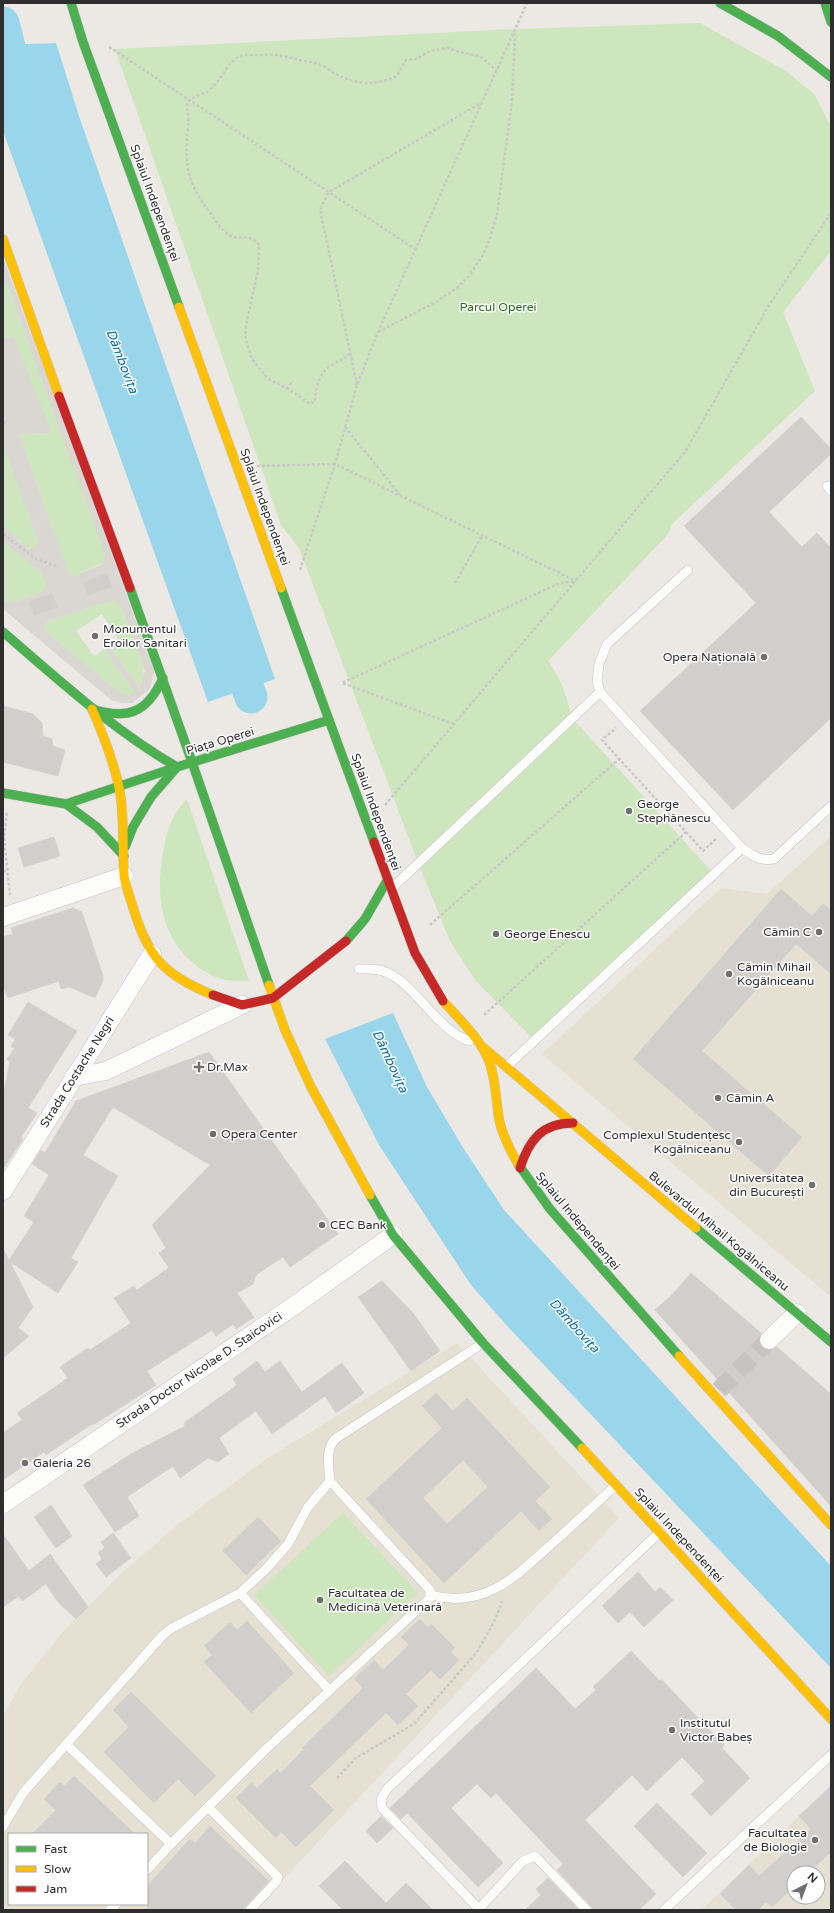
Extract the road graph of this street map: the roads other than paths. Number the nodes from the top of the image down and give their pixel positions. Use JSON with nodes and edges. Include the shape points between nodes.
{"nodes":[{"id":1,"x":71,"y":3,"type":"edge"},
{"id":2,"x":720,"y":3,"type":"edge"},
{"id":3,"x":825,"y":3,"type":"edge"},
{"id":4,"x":831,"y":22,"type":"edge"},
{"id":5,"x":831,"y":77,"type":"edge"},
{"id":6,"x":3,"y":239,"type":"edge"},
{"id":7,"x":688,"y":570,"type":"dead end"},
{"id":8,"x":3,"y":632,"type":"edge"},
{"id":9,"x":163,"y":678,"type":"junction"},
{"id":10,"x":600,"y":692,"type":"junction"},
{"id":11,"x":92,"y":709,"type":"junction"},
{"id":12,"x":329,"y":720,"type":"junction"},
{"id":13,"x":192,"y":762,"type":"junction"},
{"id":14,"x":177,"y":767,"type":"junction"},
{"id":15,"x":118,"y":787,"type":"junction"},
{"id":16,"x":6,"y":793,"type":"edge"},
{"id":17,"x":66,"y":804,"type":"junction"},
{"id":18,"x":831,"y":806,"type":"edge"},
{"id":19,"x":742,"y":848,"type":"junction"},
{"id":20,"x":124,"y":851,"type":"junction"},
{"id":21,"x":124,"y":876,"type":"junction"},
{"id":22,"x":388,"y":879,"type":"junction"},
{"id":23,"x":392,"y":889,"type":"junction"},
{"id":24,"x":8,"y":915,"type":"edge"},
{"id":25,"x":152,"y":954,"type":"junction"},
{"id":26,"x":359,"y":969,"type":"dead end"},
{"id":27,"x":273,"y":998,"type":"junction"},
{"id":28,"x":249,"y":1008,"type":"junction"},
{"id":29,"x":273,"y":1024,"type":"dead end"},
{"id":30,"x":290,"y":1042,"type":"junction"},
{"id":31,"x":482,"y":1046,"type":"junction"},
{"id":32,"x":506,"y":1067,"type":"junction"},
{"id":33,"x":74,"y":1077,"type":"junction"},
{"id":34,"x":573,"y":1123,"type":"junction"},
{"id":35,"x":520,"y":1168,"type":"junction"},
{"id":36,"x":3,"y":1191,"type":"edge"},
{"id":37,"x":393,"y":1235,"type":"junction"},
{"id":38,"x":797,"y":1313,"type":"junction"},
{"id":39,"x":769,"y":1340,"type":"tunnel mouth"},
{"id":40,"x":831,"y":1342,"type":"edge"},
{"id":41,"x":483,"y":1343,"type":"junction"},
{"id":42,"x":330,"y":1481,"type":"junction"},
{"id":43,"x":616,"y":1485,"type":"junction"},
{"id":44,"x":3,"y":1504,"type":"edge"},
{"id":45,"x":831,"y":1525,"type":"edge"},
{"id":46,"x":660,"y":1532,"type":"junction"},
{"id":47,"x":240,"y":1593,"type":"junction"},
{"id":48,"x":431,"y":1594,"type":"junction"},
{"id":49,"x":329,"y":1690,"type":"junction"},
{"id":50,"x":831,"y":1719,"type":"edge"},
{"id":51,"x":66,"y":1744,"type":"junction"},
{"id":52,"x":831,"y":1755,"type":"edge"},
{"id":53,"x":208,"y":1807,"type":"junction"},
{"id":54,"x":3,"y":1827,"type":"edge"},
{"id":55,"x":171,"y":1844,"type":"junction"},
{"id":56,"x":148,"y":1869,"type":"edge"},
{"id":57,"x":479,"y":1909,"type":"edge"},
{"id":58,"x":250,"y":1910,"type":"edge"},
{"id":59,"x":587,"y":1910,"type":"edge"},
{"id":60,"x":664,"y":1910,"type":"edge"}],
"edges":[{"from":1,"to":12,"type":"main road","name":"Splaiul Independenței"},
{"from":2,"to":5,"type":"main road","via":[[762,24]]},
{"from":3,"to":4,"type":"main road"},
{"from":6,"to":9,"type":"main road","name":"Splaiul Independenței","via":[[50,376]]},
{"from":7,"to":10,"type":"lane","via":[[607,644],[599,664],[597,681]]},
{"from":8,"to":11,"type":"main road"},
{"from":9,"to":11,"type":"main road","via":[[150,702],[135,712],[118,716]]},
{"from":9,"to":13,"type":"main road","name":"Splaiul Independenței"},
{"from":10,"to":19,"type":"lane"},
{"from":10,"to":23,"type":"lane"},
{"from":11,"to":14,"type":"main road","via":[[141,747]]},
{"from":11,"to":15,"type":"main road","via":[[104,735]]},
{"from":12,"to":13,"type":"main road","name":"Piața Operei"},
{"from":12,"to":22,"type":"main road","name":"Splaiul Independenței"},
{"from":13,"to":14,"type":"main road","name":"Piața Operei"},
{"from":13,"to":27,"type":"main road","name":"Splaiul Independenței"},
{"from":14,"to":15,"type":"main road","name":"Piața Operei"},
{"from":14,"to":20,"type":"main road","via":[[144,808]]},
{"from":15,"to":17,"type":"main road","name":"Piața Operei"},
{"from":15,"to":20,"type":"main road","via":[[124,826]]},
{"from":16,"to":17,"type":"main road"},
{"from":17,"to":20,"type":"main road"},
{"from":18,"to":19,"type":"lane","via":[[774,859],[754,857]]},
{"from":19,"to":32,"type":"lane"},
{"from":20,"to":21,"type":"main road"},
{"from":21,"to":24,"type":"street"},
{"from":21,"to":25,"type":"main road","via":[[135,914]]},
{"from":22,"to":23,"type":"main road","name":"Splaiul Independenței"},
{"from":22,"to":27,"type":"main road","via":[[365,919],[347,940]]},
{"from":23,"to":31,"type":"main road","name":"Splaiul Independenței","via":[[415,953],[428,977],[452,1013]]},
{"from":25,"to":28,"type":"main road","via":[[186,984]]},
{"from":25,"to":33,"type":"street","name":"Strada Costache Negri"},
{"from":26,"to":31,"type":"lane","via":[[384,971],[394,976],[451,1031]]},
{"from":27,"to":28,"type":"main road"},
{"from":27,"to":30,"type":"main road","name":"Splaiul Independenței"},
{"from":28,"to":33,"type":"street","via":[[106,1071]]},
{"from":29,"to":30,"type":"main road"},
{"from":30,"to":37,"type":"main road","name":"Splaiul Independenței","via":[[311,1087]]},
{"from":31,"to":32,"type":"main road","name":"Bulevardul Mihail Kogălniceanu"},
{"from":31,"to":35,"type":"main road","name":"Splaiul Independenței","via":[[493,1074],[503,1132]]},
{"from":32,"to":34,"type":"main road","name":"Bulevardul Mihail Kogălniceanu"},
{"from":33,"to":36,"type":"street","name":"Strada Costache Negri"},
{"from":34,"to":35,"type":"main road","via":[[560,1123],[542,1130],[530,1144]]},
{"from":34,"to":38,"type":"main road","name":"Bulevardul Mihail Kogălniceanu"},
{"from":35,"to":45,"type":"main road","name":"Splaiul Independenței","via":[[550,1209],[717,1392]]},
{"from":37,"to":41,"type":"main road","name":"Splaiul Independenței"},
{"from":37,"to":44,"type":"street","name":"Strada Doctor Nicolae D. Staicovici","via":[[282,1314]]},
{"from":38,"to":39,"type":"street"},
{"from":38,"to":40,"type":"main road","name":"Bulevardul Mihail Kogălniceanu"},
{"from":41,"to":42,"type":"lane","via":[[335,1439],[328,1453]]},
{"from":41,"to":43,"type":"main road","name":"Splaiul Independenței"},
{"from":42,"to":47,"type":"lane","via":[[308,1507],[288,1544]]},
{"from":42,"to":48,"type":"lane"},
{"from":43,"to":46,"type":"main road","name":"Splaiul Independenței"},
{"from":43,"to":48,"type":"lane","via":[[512,1580],[476,1596],[453,1599]]},
{"from":46,"to":50,"type":"main road","name":"Splaiul Independenței"},
{"from":46,"to":57,"type":"lane","via":[[387,1789],[381,1799],[382,1808]]},
{"from":47,"to":49,"type":"lane"},
{"from":47,"to":51,"type":"lane","via":[[172,1628],[162,1636]]},
{"from":48,"to":49,"type":"lane","via":[[429,1600]]},
{"from":49,"to":53,"type":"lane"},
{"from":51,"to":54,"type":"lane","via":[[23,1793]]},
{"from":51,"to":55,"type":"lane"},
{"from":52,"to":60,"type":"lane"},
{"from":53,"to":55,"type":"lane"},
{"from":53,"to":58,"type":"lane","via":[[278,1877]]},
{"from":55,"to":56,"type":"lane"},
{"from":57,"to":59,"type":"lane","via":[[523,1861],[535,1856]]}]}
